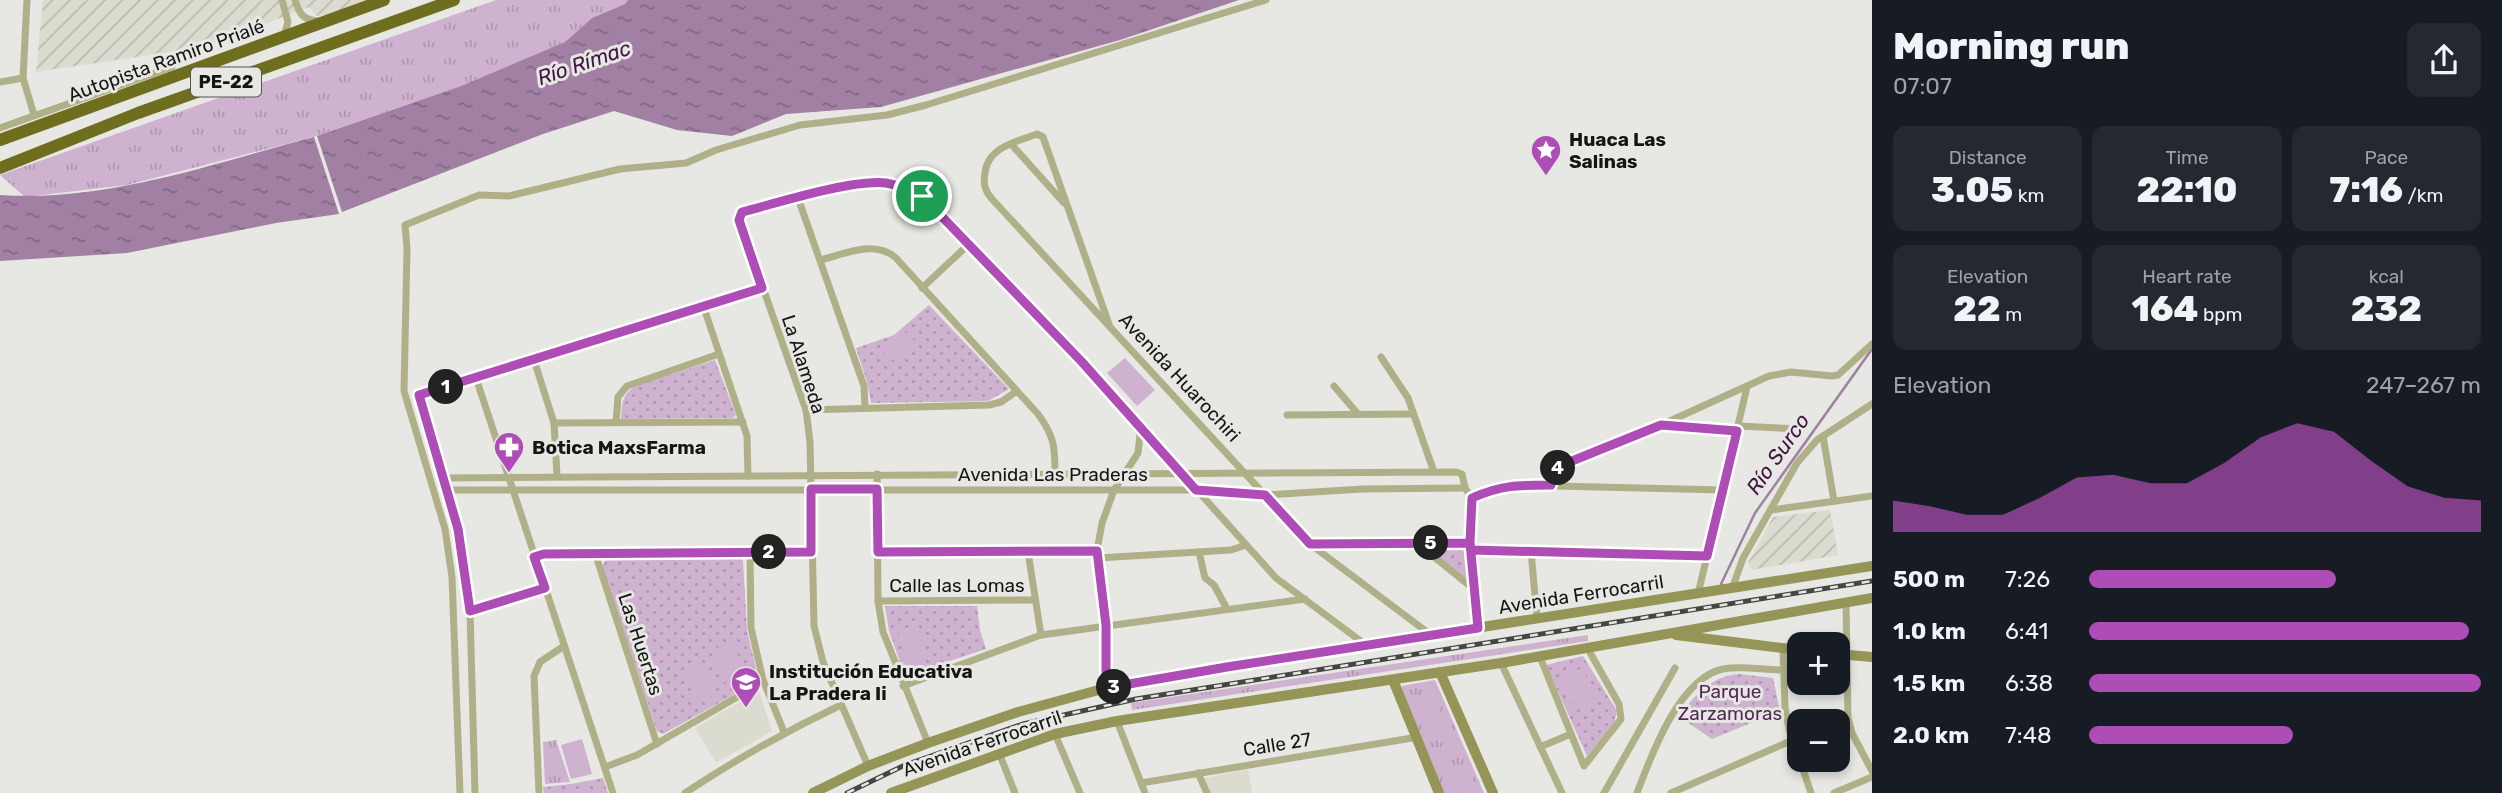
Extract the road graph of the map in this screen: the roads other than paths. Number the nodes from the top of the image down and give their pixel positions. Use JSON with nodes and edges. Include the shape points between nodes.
{"nodes":[{"id":1,"x":27,"y":0,"type":"edge"},
{"id":2,"x":282,"y":0,"type":"edge"},
{"id":3,"x":295,"y":0,"type":"edge"},
{"id":4,"x":384,"y":0,"type":"edge"},
{"id":5,"x":454,"y":0,"type":"edge"},
{"id":6,"x":1266,"y":0,"type":"edge"},
{"id":7,"x":328,"y":21,"type":"junction"},
{"id":8,"x":283,"y":38,"type":"junction"},
{"id":9,"x":170,"y":61,"type":"dead end"},
{"id":10,"x":23,"y":78,"type":"junction"},
{"id":11,"x":0,"y":82,"type":"edge"},
{"id":12,"x":34,"y":115,"type":"junction"},
{"id":13,"x":1,"y":125,"type":"edge"},
{"id":14,"x":0,"y":140,"type":"edge"},
{"id":15,"x":1011,"y":144,"type":"junction"},
{"id":16,"x":0,"y":168,"type":"edge"},
{"id":17,"x":798,"y":198,"type":"junction"},
{"id":18,"x":1068,"y":207,"type":"junction"},
{"id":19,"x":969,"y":244,"type":"junction"},
{"id":20,"x":820,"y":260,"type":"junction"},
{"id":21,"x":762,"y":288,"type":"junction"},
{"id":22,"x":922,"y":288,"type":"junction"},
{"id":23,"x":704,"y":308,"type":"junction"},
{"id":24,"x":1110,"y":327,"type":"junction"},
{"id":25,"x":1872,"y":344,"type":"edge"},
{"id":26,"x":719,"y":354,"type":"junction"},
{"id":27,"x":1381,"y":356,"type":"dead end"},
{"id":28,"x":534,"y":360,"type":"junction"},
{"id":29,"x":476,"y":378,"type":"junction"},
{"id":30,"x":1334,"y":386,"type":"dead end"},
{"id":31,"x":1747,"y":387,"type":"junction"},
{"id":32,"x":1017,"y":391,"type":"junction"},
{"id":33,"x":1872,"y":404,"type":"edge"},
{"id":34,"x":865,"y":408,"type":"junction"},
{"id":35,"x":806,"y":410,"type":"junction"},
{"id":36,"x":1359,"y":414,"type":"junction"},
{"id":37,"x":1413,"y":414,"type":"junction"},
{"id":38,"x":1287,"y":415,"type":"dead end"},
{"id":39,"x":616,"y":422,"type":"junction"},
{"id":40,"x":743,"y":422,"type":"junction"},
{"id":41,"x":1137,"y":422,"type":"junction"},
{"id":42,"x":554,"y":423,"type":"junction"},
{"id":43,"x":1661,"y":425,"type":"junction"},
{"id":44,"x":1738,"y":428,"type":"junction"},
{"id":45,"x":1800,"y":429,"type":"dead end"},
{"id":46,"x":1823,"y":436,"type":"junction"},
{"id":47,"x":1434,"y":472,"type":"junction"},
{"id":48,"x":1181,"y":473,"type":"junction"},
{"id":49,"x":1245,"y":473,"type":"junction"},
{"id":50,"x":877,"y":474,"type":"junction"},
{"id":51,"x":1055,"y":474,"type":"junction"},
{"id":52,"x":1125,"y":474,"type":"junction"},
{"id":53,"x":811,"y":475,"type":"junction"},
{"id":54,"x":557,"y":476,"type":"junction"},
{"id":55,"x":748,"y":476,"type":"junction"},
{"id":56,"x":508,"y":477,"type":"junction"},
{"id":57,"x":444,"y":478,"type":"junction"},
{"id":58,"x":1551,"y":485,"type":"junction"},
{"id":59,"x":1465,"y":488,"type":"junction"},
{"id":60,"x":811,"y":489,"type":"junction"},
{"id":61,"x":877,"y":489,"type":"junction"},
{"id":62,"x":1114,"y":489,"type":"junction"},
{"id":63,"x":448,"y":490,"type":"junction"},
{"id":64,"x":1196,"y":490,"type":"junction"},
{"id":65,"x":1723,"y":490,"type":"junction"},
{"id":66,"x":512,"y":491,"type":"junction"},
{"id":67,"x":1265,"y":495,"type":"junction"},
{"id":68,"x":1872,"y":496,"type":"edge"},
{"id":69,"x":1472,"y":498,"type":"junction"},
{"id":70,"x":1834,"y":501,"type":"junction"},
{"id":71,"x":1771,"y":510,"type":"junction"},
{"id":72,"x":1418,"y":543,"type":"junction"},
{"id":73,"x":1310,"y":544,"type":"junction"},
{"id":74,"x":1246,"y":545,"type":"junction"},
{"id":75,"x":1471,"y":547,"type":"junction"},
{"id":76,"x":1531,"y":551,"type":"junction"},
{"id":77,"x":750,"y":552,"type":"junction"},
{"id":78,"x":811,"y":552,"type":"junction"},
{"id":79,"x":878,"y":552,"type":"junction"},
{"id":80,"x":1028,"y":552,"type":"junction"},
{"id":81,"x":1199,"y":552,"type":"junction"},
{"id":82,"x":595,"y":554,"type":"junction"},
{"id":83,"x":1097,"y":555,"type":"junction"},
{"id":84,"x":1707,"y":556,"type":"junction"},
{"id":85,"x":534,"y":557,"type":"junction"},
{"id":86,"x":1872,"y":566,"type":"edge"},
{"id":87,"x":545,"y":588,"type":"junction"},
{"id":88,"x":1732,"y":589,"type":"junction"},
{"id":89,"x":1475,"y":590,"type":"junction"},
{"id":90,"x":1698,"y":594,"type":"junction"},
{"id":91,"x":1872,"y":598,"type":"edge"},
{"id":92,"x":1305,"y":599,"type":"junction"},
{"id":93,"x":1035,"y":600,"type":"junction"},
{"id":94,"x":878,"y":601,"type":"junction"},
{"id":95,"x":1846,"y":603,"type":"junction"},
{"id":96,"x":1227,"y":609,"type":"junction"},
{"id":97,"x":470,"y":611,"type":"junction"},
{"id":98,"x":1537,"y":618,"type":"junction"},
{"id":99,"x":1106,"y":625,"type":"junction"},
{"id":100,"x":1478,"y":628,"type":"junction"},
{"id":101,"x":1844,"y":632,"type":"edge"},
{"id":102,"x":1668,"y":634,"type":"junction"},
{"id":103,"x":1041,"y":635,"type":"junction"},
{"id":104,"x":1430,"y":635,"type":"junction"},
{"id":105,"x":1366,"y":645,"type":"junction"},
{"id":106,"x":564,"y":646,"type":"junction"},
{"id":107,"x":1588,"y":649,"type":"junction"},
{"id":108,"x":1783,"y":649,"type":"junction"},
{"id":109,"x":1787,"y":649,"type":"edge"},
{"id":110,"x":1850,"y":655,"type":"edge"},
{"id":111,"x":1540,"y":657,"type":"junction"},
{"id":112,"x":1872,"y":657,"type":"edge"},
{"id":113,"x":1501,"y":663,"type":"junction"},
{"id":114,"x":1675,"y":668,"type":"dead end"},
{"id":115,"x":1782,"y":670,"type":"junction"},
{"id":116,"x":1440,"y":672,"type":"junction"},
{"id":117,"x":763,"y":680,"type":"junction"},
{"id":118,"x":1393,"y":680,"type":"junction"},
{"id":119,"x":903,"y":686,"type":"junction"},
{"id":120,"x":1106,"y":688,"type":"junction"},
{"id":121,"x":1846,"y":695,"type":"edge"},
{"id":122,"x":841,"y":705,"type":"junction"},
{"id":123,"x":1787,"y":716,"type":"edge"},
{"id":124,"x":1117,"y":721,"type":"junction"},
{"id":125,"x":785,"y":732,"type":"junction"},
{"id":126,"x":1055,"y":734,"type":"junction"},
{"id":127,"x":1571,"y":734,"type":"junction"},
{"id":128,"x":1418,"y":737,"type":"junction"},
{"id":129,"x":928,"y":743,"type":"junction"},
{"id":130,"x":1787,"y":743,"type":"edge"},
{"id":131,"x":657,"y":744,"type":"junction"},
{"id":132,"x":1540,"y":747,"type":"junction"},
{"id":133,"x":999,"y":753,"type":"junction"},
{"id":134,"x":868,"y":766,"type":"junction"},
{"id":135,"x":605,"y":767,"type":"junction"},
{"id":136,"x":1872,"y":771,"type":"edge"},
{"id":137,"x":1804,"y":772,"type":"edge"},
{"id":138,"x":1198,"y":773,"type":"junction"},
{"id":139,"x":1872,"y":777,"type":"edge"},
{"id":140,"x":1141,"y":783,"type":"junction"},
{"id":141,"x":460,"y":793,"type":"edge"},
{"id":142,"x":475,"y":793,"type":"edge"},
{"id":143,"x":539,"y":793,"type":"edge"},
{"id":144,"x":613,"y":793,"type":"edge"},
{"id":145,"x":685,"y":793,"type":"edge"},
{"id":146,"x":813,"y":793,"type":"edge"},
{"id":147,"x":891,"y":793,"type":"edge"},
{"id":148,"x":1015,"y":793,"type":"edge"},
{"id":149,"x":1080,"y":793,"type":"edge"},
{"id":150,"x":1145,"y":793,"type":"edge"},
{"id":151,"x":1207,"y":793,"type":"edge"},
{"id":152,"x":1438,"y":793,"type":"edge"},
{"id":153,"x":1493,"y":793,"type":"edge"},
{"id":154,"x":1562,"y":793,"type":"edge"},
{"id":155,"x":1604,"y":793,"type":"edge"},
{"id":156,"x":1637,"y":793,"type":"edge"},
{"id":157,"x":1671,"y":793,"type":"edge"},
{"id":158,"x":1811,"y":793,"type":"edge"},
{"id":159,"x":1835,"y":793,"type":"edge"}],
"edges":[{"from":1,"to":10,"type":"street"},
{"from":2,"to":8,"type":"street","via":[[288,22]]},
{"from":3,"to":7,"type":"street","via":[[304,17]]},
{"from":4,"to":7,"type":"highway","name":"Autopista Ramiro Prialé","number":"PE-22"},
{"from":5,"to":16,"type":"highway","number":"PE-22","via":[[138,113]]},
{"from":6,"to":141,"type":"street","via":[[926,105],[887,115],[800,125],[686,163],[620,169],[509,196],[479,195],[405,225],[404,391],[444,529],[452,577]]},
{"from":7,"to":8,"type":"highway","name":"Autopista Ramiro Prialé","number":"PE-22"},
{"from":8,"to":14,"type":"highway","name":"Autopista Ramiro Prialé","number":"PE-22"},
{"from":9,"to":12,"type":"street","via":[[172,67]]},
{"from":10,"to":11,"type":"street"},
{"from":10,"to":12,"type":"street"},
{"from":12,"to":13,"type":"street"},
{"from":15,"to":18,"type":"street"},
{"from":15,"to":18,"type":"street","name":"Avenida Huarochiri","via":[[1041,135]]},
{"from":15,"to":24,"type":"street","name":"Avenida Huarochiri","via":[[989,158],[986,191]]},
{"from":17,"to":19,"type":"street","via":[[885,183],[904,188],[922,196]]},
{"from":17,"to":20,"type":"street"},
{"from":17,"to":21,"type":"street","name":"La Alameda","via":[[742,212],[739,220]]},
{"from":18,"to":24,"type":"street"},
{"from":19,"to":22,"type":"street"},
{"from":19,"to":41,"type":"street"},
{"from":20,"to":22,"type":"street","via":[[884,249]]},
{"from":20,"to":34,"type":"street","via":[[864,386]]},
{"from":21,"to":23,"type":"street"},
{"from":21,"to":35,"type":"street","name":"La Alameda"},
{"from":22,"to":32,"type":"street"},
{"from":23,"to":26,"type":"street"},
{"from":23,"to":28,"type":"street"},
{"from":24,"to":49,"type":"street","name":"Avenida Huarochiri"},
{"from":25,"to":31,"type":"street","via":[[1838,375],[1780,373]]},
{"from":26,"to":39,"type":"street","via":[[626,386],[618,397]]},
{"from":26,"to":40,"type":"street"},
{"from":27,"to":37,"type":"street"},
{"from":28,"to":29,"type":"street"},
{"from":28,"to":42,"type":"street"},
{"from":29,"to":56,"type":"street"},
{"from":29,"to":57,"type":"street","via":[[419,395]]},
{"from":30,"to":36,"type":"street"},
{"from":31,"to":43,"type":"street"},
{"from":31,"to":44,"type":"street"},
{"from":32,"to":34,"type":"street","via":[[989,405]]},
{"from":32,"to":51,"type":"street","via":[[1050,430]]},
{"from":33,"to":46,"type":"street"},
{"from":34,"to":35,"type":"street"},
{"from":35,"to":53,"type":"street","name":"La Alameda"},
{"from":36,"to":37,"type":"street"},
{"from":36,"to":38,"type":"street"},
{"from":37,"to":47,"type":"street"},
{"from":39,"to":40,"type":"street"},
{"from":39,"to":42,"type":"street"},
{"from":40,"to":55,"type":"street"},
{"from":41,"to":48,"type":"street"},
{"from":41,"to":52,"type":"street","via":[[1139,447]]},
{"from":42,"to":54,"type":"street"},
{"from":43,"to":44,"type":"street"},
{"from":43,"to":58,"type":"street","via":[[1562,465]]},
{"from":44,"to":45,"type":"street"},
{"from":44,"to":65,"type":"street"},
{"from":46,"to":70,"type":"street"},
{"from":46,"to":71,"type":"street","via":[[1797,463]]},
{"from":47,"to":49,"type":"street","name":"Avenida Las Praderas"},
{"from":47,"to":59,"type":"street","name":"Avenida Las Praderas","via":[[1460,472]]},
{"from":48,"to":49,"type":"street","name":"Avenida Las Praderas"},
{"from":48,"to":52,"type":"street","name":"Avenida Las Praderas"},
{"from":48,"to":64,"type":"street"},
{"from":49,"to":67,"type":"street","name":"Avenida Huarochiri"},
{"from":50,"to":51,"type":"street","name":"Avenida Las Praderas"},
{"from":50,"to":53,"type":"street","name":"Avenida Las Praderas"},
{"from":50,"to":61,"type":"street"},
{"from":51,"to":52,"type":"street","name":"Avenida Las Praderas"},
{"from":52,"to":62,"type":"street"},
{"from":53,"to":55,"type":"street","name":"Avenida Las Praderas"},
{"from":53,"to":60,"type":"street","name":"La Alameda"},
{"from":54,"to":55,"type":"street","name":"Avenida Las Praderas"},
{"from":54,"to":56,"type":"street","name":"Avenida Las Praderas"},
{"from":56,"to":57,"type":"street","name":"Avenida Las Praderas"},
{"from":56,"to":66,"type":"street"},
{"from":57,"to":63,"type":"street"},
{"from":58,"to":65,"type":"street"},
{"from":58,"to":69,"type":"street","via":[[1497,487]]},
{"from":59,"to":67,"type":"street","name":"Avenida Las Praderas"},
{"from":59,"to":69,"type":"street"},
{"from":60,"to":61,"type":"street","name":"Avenida Las Praderas"},
{"from":60,"to":66,"type":"street","name":"Avenida Las Praderas"},
{"from":60,"to":78,"type":"street","name":"La Alameda"},
{"from":61,"to":62,"type":"street","name":"Avenida Las Praderas"},
{"from":61,"to":79,"type":"street"},
{"from":62,"to":64,"type":"street","name":"Avenida Las Praderas"},
{"from":62,"to":83,"type":"street"},
{"from":63,"to":66,"type":"street","name":"Avenida Las Praderas"},
{"from":63,"to":97,"type":"street"},
{"from":64,"to":67,"type":"street","name":"Avenida Las Praderas"},
{"from":64,"to":74,"type":"street"},
{"from":65,"to":84,"type":"street"},
{"from":66,"to":85,"type":"street"},
{"from":67,"to":73,"type":"street","name":"Avenida Huarochiri"},
{"from":68,"to":70,"type":"street"},
{"from":69,"to":75,"type":"street"},
{"from":70,"to":71,"type":"street"},
{"from":71,"to":88,"type":"street","via":[[1743,558]]},
{"from":72,"to":73,"type":"street"},
{"from":72,"to":75,"type":"street"},
{"from":72,"to":89,"type":"street"},
{"from":73,"to":104,"type":"street","name":"Avenida Huarochiri"},
{"from":74,"to":81,"type":"street"},
{"from":74,"to":92,"type":"street","via":[[1276,578]]},
{"from":75,"to":76,"type":"street"},
{"from":75,"to":89,"type":"street"},
{"from":76,"to":84,"type":"street"},
{"from":76,"to":98,"type":"street"},
{"from":77,"to":78,"type":"street"},
{"from":77,"to":82,"type":"street"},
{"from":77,"to":117,"type":"street","via":[[751,628]]},
{"from":78,"to":122,"type":"street","name":"La Alameda","via":[[814,626]]},
{"from":79,"to":80,"type":"street"},
{"from":79,"to":94,"type":"street"},
{"from":80,"to":83,"type":"street"},
{"from":80,"to":93,"type":"street"},
{"from":81,"to":83,"type":"street"},
{"from":81,"to":96,"type":"street","via":[[1205,578]]},
{"from":82,"to":85,"type":"street"},
{"from":82,"to":131,"type":"street","name":"Las Huertas"},
{"from":83,"to":99,"type":"street"},
{"from":84,"to":90,"type":"street"},
{"from":85,"to":87,"type":"street"},
{"from":86,"to":88,"type":"street","name":"Avenida Ferrocarril"},
{"from":87,"to":97,"type":"street"},
{"from":87,"to":106,"type":"street"},
{"from":88,"to":90,"type":"street","name":"Avenida Ferrocarril"},
{"from":89,"to":100,"type":"street"},
{"from":90,"to":98,"type":"street","name":"Avenida Ferrocarril"},
{"from":91,"to":95,"type":"street","name":"Avenida Ferrocarril"},
{"from":92,"to":96,"type":"street"},
{"from":92,"to":105,"type":"street"},
{"from":93,"to":94,"type":"street","name":"Calle las Lomas"},
{"from":93,"to":103,"type":"street"},
{"from":94,"to":119,"type":"street","via":[[883,632]]},
{"from":95,"to":101,"type":"street"},
{"from":95,"to":102,"type":"street","name":"Avenida Ferrocarril"},
{"from":96,"to":99,"type":"street"},
{"from":97,"to":142,"type":"street"},
{"from":98,"to":100,"type":"street","name":"Avenida Ferrocarril"},
{"from":99,"to":103,"type":"street"},
{"from":99,"to":120,"type":"street"},
{"from":100,"to":104,"type":"street","name":"Avenida Ferrocarril"},
{"from":102,"to":107,"type":"street","name":"Avenida Ferrocarril"},
{"from":102,"to":108,"type":"street"},
{"from":103,"to":119,"type":"street"},
{"from":104,"to":105,"type":"street","name":"Avenida Ferrocarril"},
{"from":105,"to":120,"type":"street","name":"Avenida Ferrocarril"},
{"from":106,"to":135,"type":"street"},
{"from":106,"to":143,"type":"street","via":[[540,662],[534,676]]},
{"from":107,"to":111,"type":"street","name":"Avenida Ferrocarril"},
{"from":107,"to":127,"type":"street","via":[[1619,704],[1621,719],[1584,766]]},
{"from":108,"to":109,"type":"street"},
{"from":108,"to":115,"type":"street"},
{"from":110,"to":112,"type":"street"},
{"from":111,"to":113,"type":"street","name":"Avenida Ferrocarril"},
{"from":111,"to":127,"type":"street"},
{"from":113,"to":116,"type":"street","name":"Avenida Ferrocarril"},
{"from":113,"to":132,"type":"street"},
{"from":114,"to":155,"type":"street"},
{"from":115,"to":123,"type":"street"},
{"from":115,"to":156,"type":"street","via":[[1728,668],[1701,680],[1674,712]]},
{"from":116,"to":118,"type":"street","name":"Avenida Ferrocarril"},
{"from":116,"to":153,"type":"street"},
{"from":117,"to":125,"type":"street"},
{"from":117,"to":131,"type":"street"},
{"from":118,"to":124,"type":"street","name":"Avenida Ferrocarril"},
{"from":118,"to":128,"type":"street"},
{"from":119,"to":129,"type":"street"},
{"from":120,"to":129,"type":"street","name":"Avenida Ferrocarril"},
{"from":121,"to":136,"type":"street","via":[[1852,733]]},
{"from":122,"to":125,"type":"street"},
{"from":122,"to":134,"type":"street","name":"La Alameda"},
{"from":124,"to":126,"type":"street","name":"Avenida Ferrocarril"},
{"from":124,"to":140,"type":"street"},
{"from":125,"to":145,"type":"street"},
{"from":126,"to":133,"type":"street","name":"Avenida Ferrocarril"},
{"from":126,"to":149,"type":"street"},
{"from":127,"to":132,"type":"street"},
{"from":128,"to":138,"type":"street","name":"Calle 27"},
{"from":128,"to":152,"type":"street"},
{"from":129,"to":134,"type":"street","name":"Avenida Ferrocarril"},
{"from":130,"to":157,"type":"street"},
{"from":131,"to":135,"type":"street"},
{"from":132,"to":154,"type":"street"},
{"from":133,"to":147,"type":"street","name":"Avenida Ferrocarril"},
{"from":133,"to":148,"type":"street"},
{"from":134,"to":146,"type":"street","name":"Avenida Ferrocarril"},
{"from":135,"to":144,"type":"street"},
{"from":137,"to":158,"type":"street"},
{"from":138,"to":140,"type":"street","name":"Calle 27"},
{"from":138,"to":151,"type":"street"},
{"from":139,"to":159,"type":"street"},
{"from":140,"to":150,"type":"street"}]}
